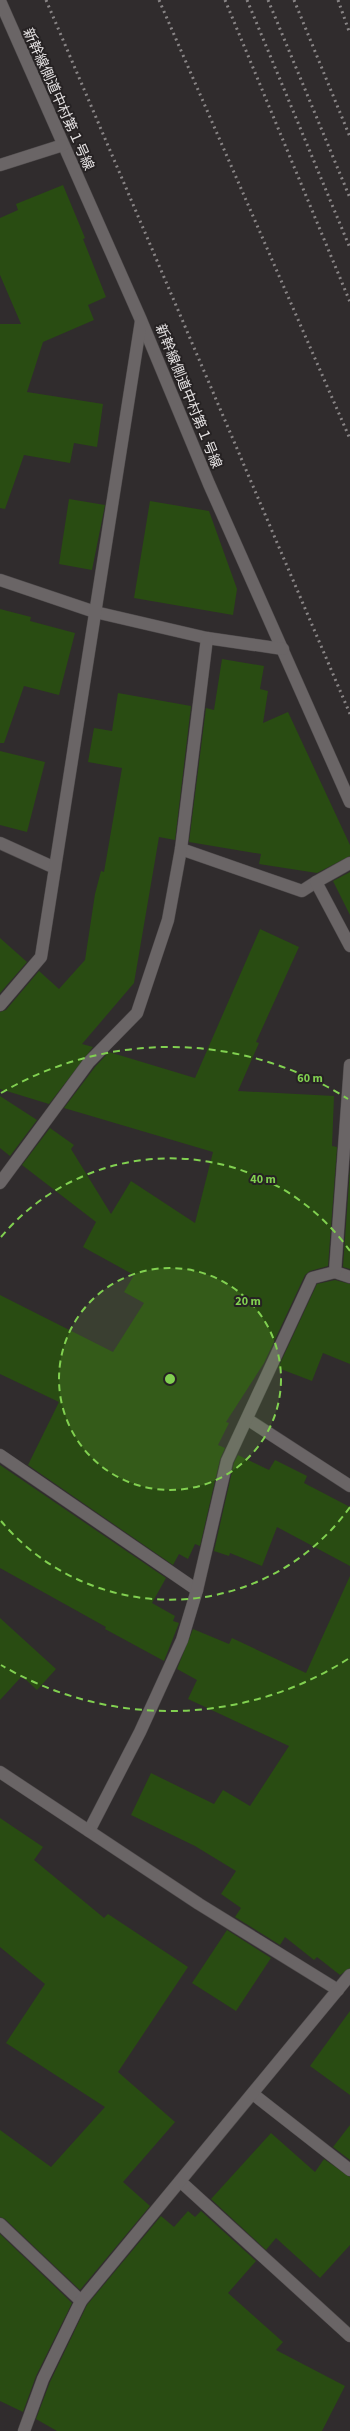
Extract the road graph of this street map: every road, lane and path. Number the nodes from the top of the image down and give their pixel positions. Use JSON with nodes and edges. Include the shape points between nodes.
{"nodes":[{"id":1,"x":0,"y":1,"type":"edge"},
{"id":2,"x":63,"y":145,"type":"junction"},
{"id":3,"x":0,"y":165,"type":"edge"},
{"id":4,"x":142,"y":320,"type":"junction"},
{"id":5,"x":0,"y":580,"type":"edge"},
{"id":6,"x":96,"y":612,"type":"junction"},
{"id":7,"x":207,"y":638,"type":"junction"},
{"id":8,"x":283,"y":649,"type":"junction"},
{"id":9,"x":350,"y":802,"type":"edge"},
{"id":10,"x":0,"y":843,"type":"edge"},
{"id":11,"x":181,"y":849,"type":"junction"},
{"id":12,"x":350,"y":863,"type":"edge"},
{"id":13,"x":55,"y":868,"type":"junction"},
{"id":14,"x":316,"y":882,"type":"junction"},
{"id":15,"x":350,"y":946,"type":"edge"},
{"id":16,"x":0,"y":1005,"type":"edge"},
{"id":17,"x":350,"y":1065,"type":"edge"},
{"id":18,"x":0,"y":1183,"type":"edge"},
{"id":19,"x":335,"y":1272,"type":"junction"},
{"id":20,"x":350,"y":1277,"type":"edge"},
{"id":21,"x":247,"y":1419,"type":"junction"},
{"id":22,"x":0,"y":1455,"type":"edge"},
{"id":23,"x":350,"y":1486,"type":"edge"},
{"id":24,"x":197,"y":1590,"type":"junction"},
{"id":25,"x":0,"y":1772,"type":"edge"},
{"id":26,"x":89,"y":1831,"type":"junction"},
{"id":27,"x":350,"y":1975,"type":"edge"},
{"id":28,"x":338,"y":1990,"type":"junction"},
{"id":29,"x":253,"y":2094,"type":"junction"},
{"id":30,"x":350,"y":2170,"type":"edge"},
{"id":31,"x":181,"y":2182,"type":"junction"},
{"id":32,"x":0,"y":2224,"type":"edge"},
{"id":33,"x":81,"y":2301,"type":"junction"},
{"id":34,"x":350,"y":2336,"type":"edge"},
{"id":35,"x":24,"y":2431,"type":"edge"}],
"edges":[{"from":1,"to":2,"type":"street","name":"新幹線側道中村第１号線"},
{"from":2,"to":3,"type":"street"},
{"from":2,"to":4,"type":"street","name":"新幹線側道中村第１号線"},
{"from":4,"to":6,"type":"street"},
{"from":4,"to":8,"type":"street","name":"新幹線側道中村第１号線","via":[[209,484]]},
{"from":5,"to":6,"type":"street"},
{"from":6,"to":7,"type":"street"},
{"from":6,"to":13,"type":"street"},
{"from":7,"to":8,"type":"street"},
{"from":7,"to":11,"type":"street"},
{"from":8,"to":9,"type":"street","name":"新幹線側道中村第１号線"},
{"from":10,"to":13,"type":"street"},
{"from":11,"to":14,"type":"street","via":[[302,890]]},
{"from":11,"to":18,"type":"street","via":[[168,920],[136,1013],[89,1062]]},
{"from":12,"to":14,"type":"street"},
{"from":13,"to":16,"type":"street","via":[[41,957]]},
{"from":14,"to":15,"type":"street"},
{"from":17,"to":19,"type":"street"},
{"from":19,"to":20,"type":"street"},
{"from":19,"to":21,"type":"street","via":[[312,1278]]},
{"from":21,"to":23,"type":"street"},
{"from":21,"to":24,"type":"street","via":[[227,1461]]},
{"from":22,"to":24,"type":"street"},
{"from":24,"to":26,"type":"street","via":[[182,1640],[140,1732]]},
{"from":25,"to":26,"type":"street"},
{"from":26,"to":28,"type":"street","via":[[199,1904]]},
{"from":27,"to":28,"type":"street"},
{"from":28,"to":29,"type":"street"},
{"from":29,"to":30,"type":"street"},
{"from":29,"to":31,"type":"street"},
{"from":31,"to":33,"type":"street"},
{"from":31,"to":34,"type":"street"},
{"from":32,"to":33,"type":"street"},
{"from":33,"to":35,"type":"street","via":[[43,2379]]}]}
